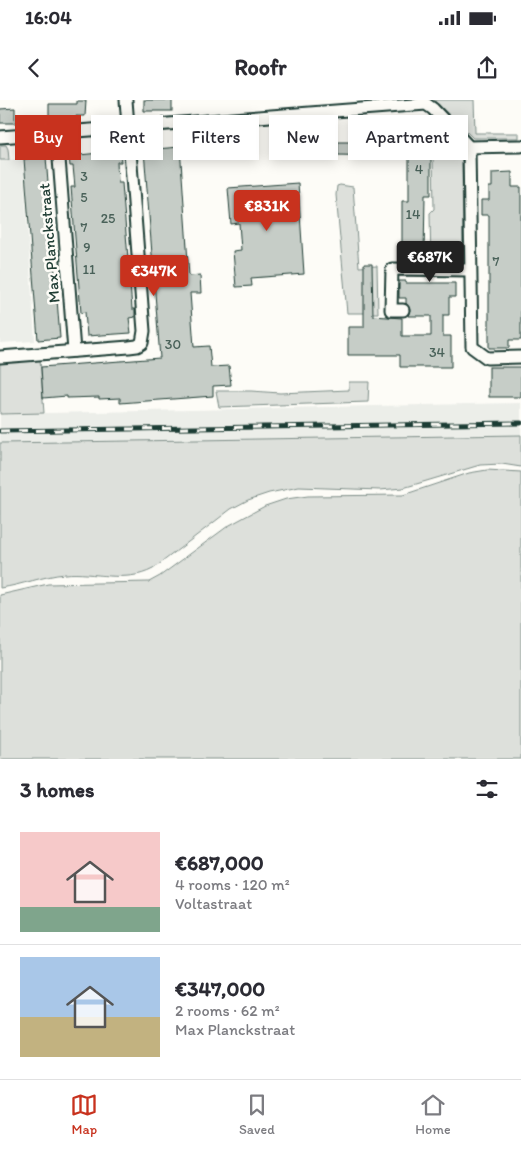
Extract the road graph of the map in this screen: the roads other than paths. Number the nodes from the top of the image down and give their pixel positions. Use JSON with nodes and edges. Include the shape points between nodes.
{"nodes":[{"id":1,"x":126,"y":100,"type":"edge"},
{"id":2,"x":426,"y":102,"type":"edge"},
{"id":3,"x":127,"y":115,"type":"edge"},
{"id":4,"x":439,"y":115,"type":"edge"},
{"id":5,"x":163,"y":125,"type":"edge"},
{"id":6,"x":15,"y":136,"type":"edge"},
{"id":7,"x":0,"y":137,"type":"edge"},
{"id":8,"x":521,"y":146,"type":"edge"},
{"id":9,"x":468,"y":147,"type":"joint"},
{"id":10,"x":58,"y":160,"type":"edge"},
{"id":11,"x":129,"y":160,"type":"edge"},
{"id":12,"x":470,"y":270,"type":"junction"},
{"id":13,"x":403,"y":310,"type":"dead end"},
{"id":14,"x":74,"y":351,"type":"junction"},
{"id":15,"x":0,"y":357,"type":"edge"},
{"id":16,"x":521,"y":357,"type":"edge"}],
"edges":[{"from":1,"to":3,"type":"street"},
{"from":2,"to":4,"type":"street"},
{"from":2,"to":5,"type":"street"},
{"from":6,"to":7,"type":"street"},
{"from":8,"to":9,"type":"street"},
{"from":9,"to":12,"type":"street"},
{"from":10,"to":14,"type":"street","name":"Max Planckstraat"},
{"from":11,"to":14,"type":"street","via":[[143,340],[137,346]]},
{"from":12,"to":13,"type":"street","via":[[392,269],[392,310]]},
{"from":12,"to":16,"type":"street","via":[[472,347],[487,358]]},
{"from":14,"to":15,"type":"street"}]}
